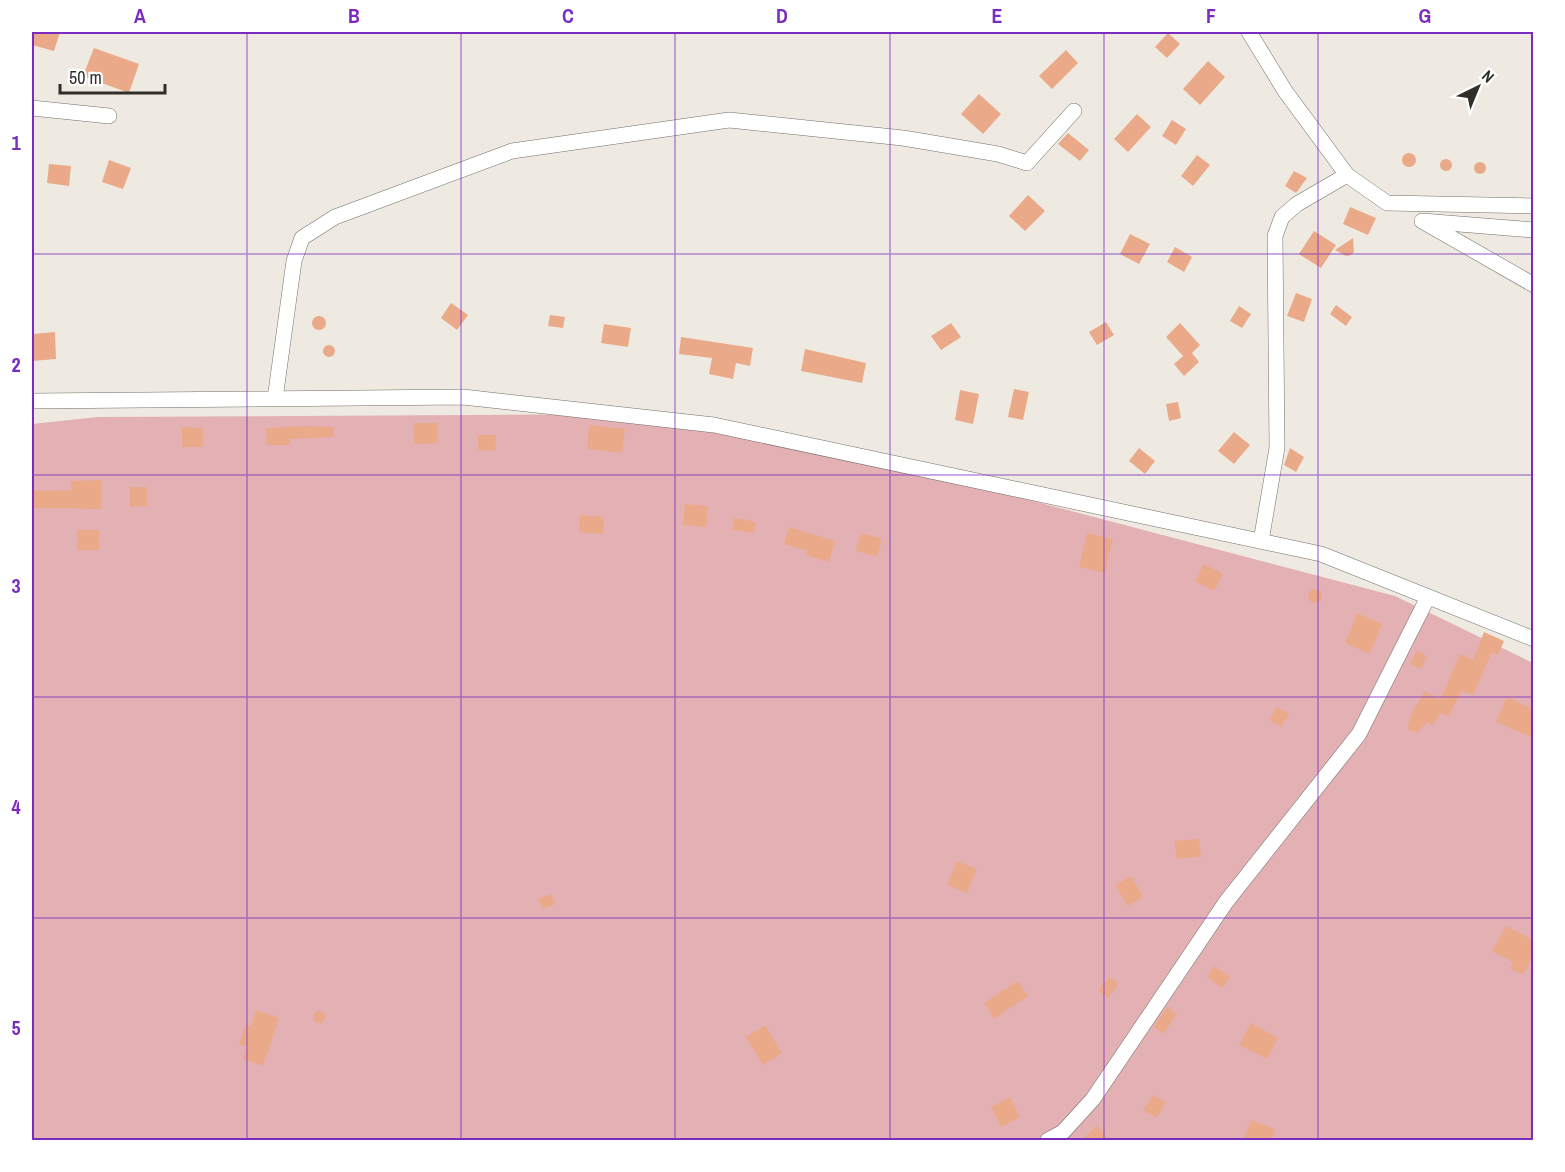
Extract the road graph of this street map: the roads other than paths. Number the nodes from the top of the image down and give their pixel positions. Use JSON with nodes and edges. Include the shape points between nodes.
{"nodes":[{"id":1,"x":1249,"y":32,"type":"edge"},
{"id":2,"x":32,"y":108,"type":"edge"},
{"id":3,"x":1074,"y":111,"type":"dead end"},
{"id":4,"x":109,"y":116,"type":"dead end"},
{"id":5,"x":1347,"y":175,"type":"junction"},
{"id":6,"x":1533,"y":206,"type":"edge"},
{"id":7,"x":1533,"y":230,"type":"edge"},
{"id":8,"x":1533,"y":285,"type":"edge"},
{"id":9,"x":275,"y":399,"type":"junction"},
{"id":10,"x":32,"y":401,"type":"edge"},
{"id":11,"x":1261,"y":541,"type":"junction"},
{"id":12,"x":1428,"y":597,"type":"junction"},
{"id":13,"x":1533,"y":639,"type":"edge"},
{"id":14,"x":1048,"y":1140,"type":"edge"}],
"edges":[{"from":1,"to":5,"type":"street","via":[[1285,91]]},
{"from":2,"to":4,"type":"street"},
{"from":3,"to":9,"type":"street","via":[[1028,164],[998,154],[903,138],[729,120],[512,151],[335,217],[302,237],[294,261]]},
{"from":5,"to":6,"type":"street","via":[[1387,203]]},
{"from":5,"to":11,"type":"street","via":[[1297,204],[1282,217],[1275,236],[1277,448]]},
{"from":7,"to":8,"type":"street","via":[[1422,221]]},
{"from":9,"to":10,"type":"street"},
{"from":9,"to":11,"type":"street","via":[[463,397],[714,424]]},
{"from":11,"to":12,"type":"street","via":[[1321,554]]},
{"from":12,"to":13,"type":"street"},
{"from":12,"to":14,"type":"street","via":[[1359,734],[1226,902],[1093,1099],[1063,1132]]}]}
